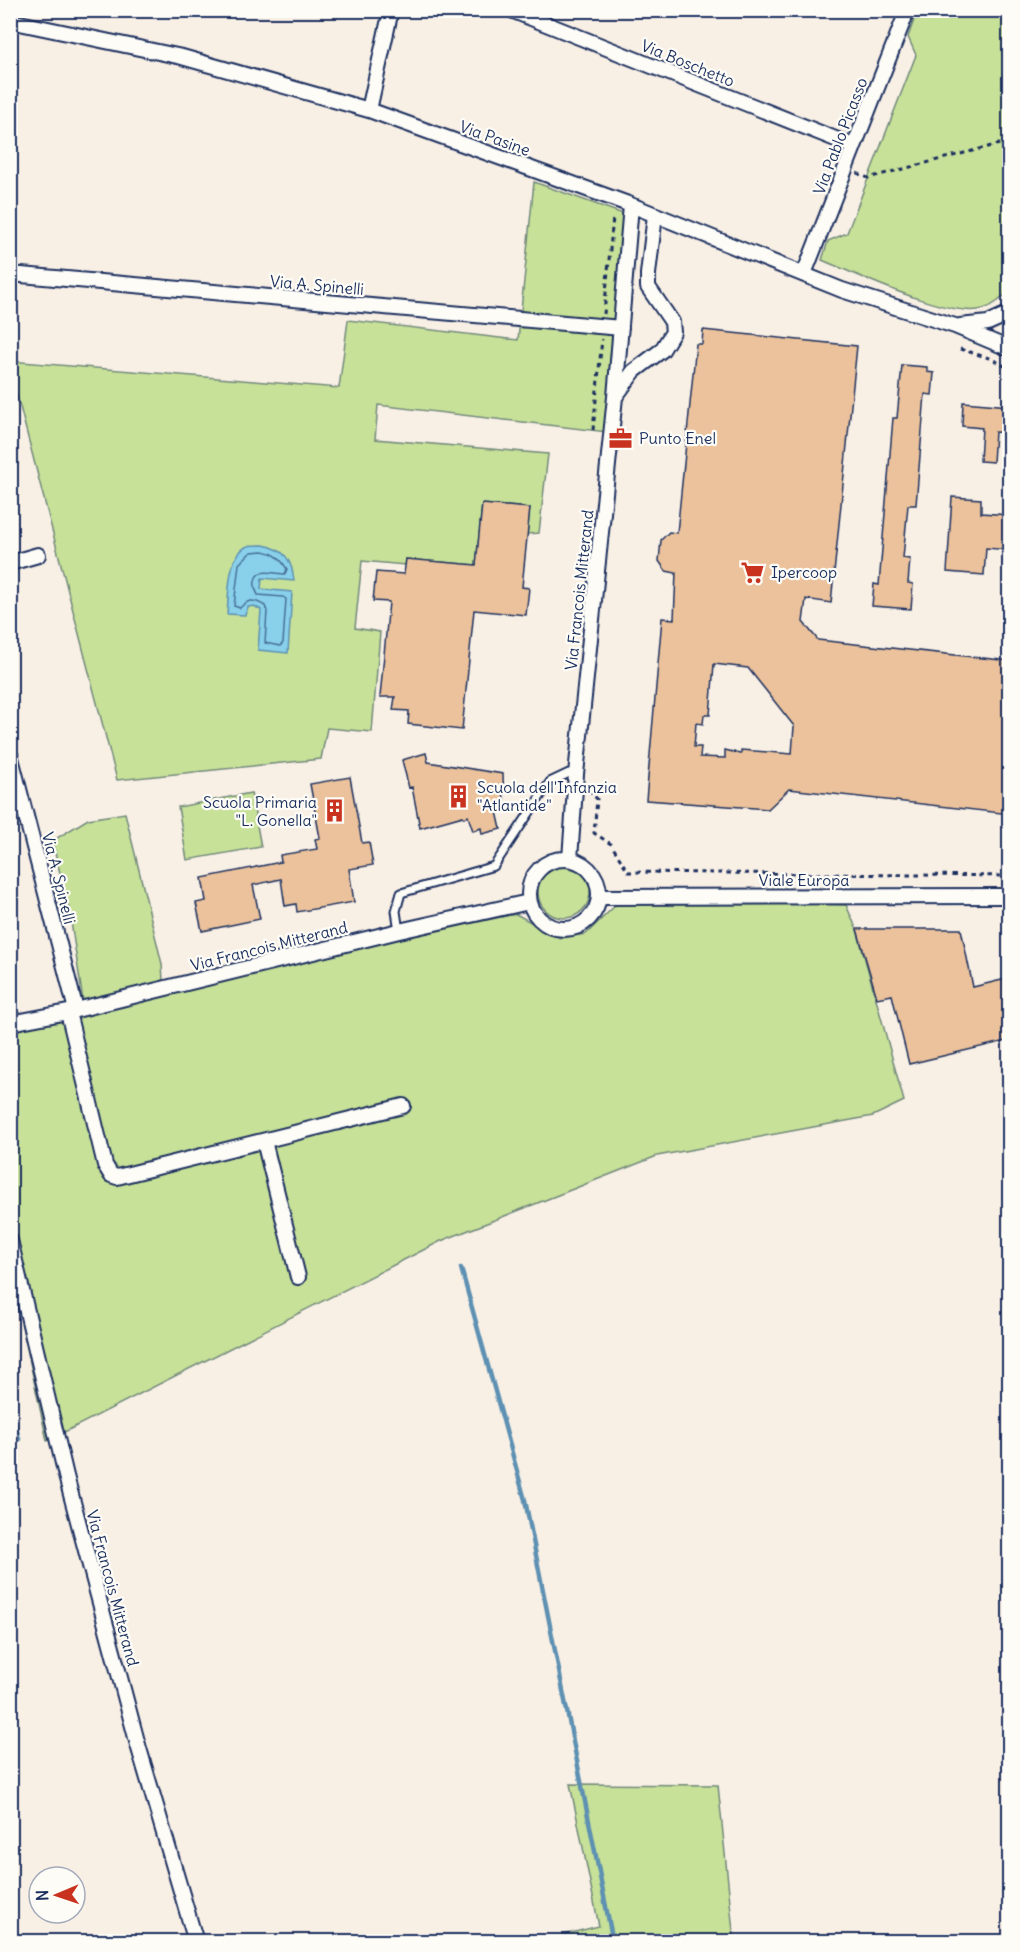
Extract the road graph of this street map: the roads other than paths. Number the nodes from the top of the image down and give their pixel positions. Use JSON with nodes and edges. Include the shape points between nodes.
{"nodes":[{"id":1,"x":391,"y":10,"type":"edge"},
{"id":2,"x":511,"y":10,"type":"edge"},
{"id":3,"x":905,"y":10,"type":"edge"},
{"id":4,"x":19,"y":18,"type":"edge"},
{"id":5,"x":369,"y":110,"type":"junction"},
{"id":6,"x":853,"y":146,"type":"junction"},
{"id":7,"x":631,"y":205,"type":"junction"},
{"id":8,"x":655,"y":215,"type":"junction"},
{"id":9,"x":627,"y":255,"type":"junction"},
{"id":10,"x":650,"y":263,"type":"junction"},
{"id":11,"x":10,"y":274,"type":"edge"},
{"id":12,"x":804,"y":274,"type":"junction"},
{"id":13,"x":1010,"y":313,"type":"edge"},
{"id":14,"x":955,"y":326,"type":"junction"},
{"id":15,"x":621,"y":328,"type":"junction"},
{"id":16,"x":620,"y":344,"type":"junction"},
{"id":17,"x":1010,"y":349,"type":"edge"},
{"id":18,"x":638,"y":368,"type":"junction"},
{"id":19,"x":615,"y":398,"type":"junction"},
{"id":20,"x":38,"y":555,"type":"dead end"},
{"id":21,"x":10,"y":562,"type":"edge"},
{"id":22,"x":10,"y":754,"type":"edge"},
{"id":23,"x":576,"y":774,"type":"junction"},
{"id":24,"x":570,"y":858,"type":"junction"},
{"id":25,"x":1010,"y":896,"type":"edge"},
{"id":26,"x":599,"y":897,"type":"junction"},
{"id":27,"x":529,"y":902,"type":"junction"},
{"id":28,"x":399,"y":931,"type":"junction"},
{"id":29,"x":72,"y":1011,"type":"junction"},
{"id":30,"x":12,"y":1024,"type":"edge"},
{"id":31,"x":403,"y":1106,"type":"dead end"},
{"id":32,"x":264,"y":1141,"type":"junction"},
{"id":33,"x":10,"y":1240,"type":"edge"},
{"id":34,"x":298,"y":1277,"type":"dead end"},
{"id":35,"x":196,"y":1941,"type":"edge"}],
"edges":[{"from":1,"to":5,"type":"street"},
{"from":2,"to":6,"type":"street","name":"Via Boschetto"},
{"from":3,"to":6,"type":"street","name":"Via Pablo Picasso"},
{"from":4,"to":5,"type":"street","name":"Via Pasine","via":[[182,57]]},
{"from":5,"to":7,"type":"street","name":"Via Pasine"},
{"from":6,"to":12,"type":"street","name":"Via Pablo Picasso"},
{"from":7,"to":8,"type":"street","name":"Via Pasine"},
{"from":7,"to":9,"type":"street","name":"Via Francois Mitterand"},
{"from":8,"to":10,"type":"street","name":"Via Francois Mitterand"},
{"from":8,"to":12,"type":"street","name":"Via Pasine"},
{"from":9,"to":10,"type":"street","via":[[641,250]]},
{"from":9,"to":15,"type":"street","name":"Via Francois Mitterand"},
{"from":10,"to":18,"type":"street","name":"Via Francois Mitterand","via":[[648,287],[672,322],[673,332],[662,350]]},
{"from":11,"to":15,"type":"street","name":"Via A. Spinelli"},
{"from":12,"to":14,"type":"street","name":"Via Pasine"},
{"from":13,"to":14,"type":"street","via":[[988,323]]},
{"from":14,"to":17,"type":"street","name":"Via Pasine"},
{"from":15,"to":16,"type":"street","name":"Via Francois Mitterand"},
{"from":16,"to":18,"type":"street","via":[[625,358]]},
{"from":16,"to":19,"type":"street","name":"Via Francois Mitterand"},
{"from":18,"to":19,"type":"street","name":"Via Francois Mitterand","via":[[625,380]]},
{"from":19,"to":23,"type":"street","name":"Via Francois Mitterand"},
{"from":20,"to":21,"type":"street"},
{"from":22,"to":29,"type":"street","name":"Via A. Spinelli"},
{"from":23,"to":24,"type":"street","name":"Via Francois Mitterand"},
{"from":23,"to":28,"type":"lane","via":[[550,782],[494,867],[401,893],[396,911]]},
{"from":24,"to":26,"type":"street","via":[[595,876]]},
{"from":24,"to":27,"type":"street","via":[[558,858],[538,869],[531,879]]},
{"from":25,"to":26,"type":"street","name":"Viale Europa"},
{"from":26,"to":27,"type":"street","via":[[591,917],[572,928],[561,929],[540,921]]},
{"from":27,"to":28,"type":"street","name":"Via Francois Mitterand"},
{"from":28,"to":29,"type":"street","name":"Via Francois Mitterand"},
{"from":29,"to":30,"type":"street","name":"Via Francois Mitterand"},
{"from":29,"to":32,"type":"street","name":"Via A. Spinelli","via":[[105,1165],[111,1175],[123,1176]]},
{"from":31,"to":32,"type":"street"},
{"from":32,"to":34,"type":"street"},
{"from":33,"to":35,"type":"street","name":"Via Francois Mitterand","via":[[66,1476],[138,1745]]}]}
